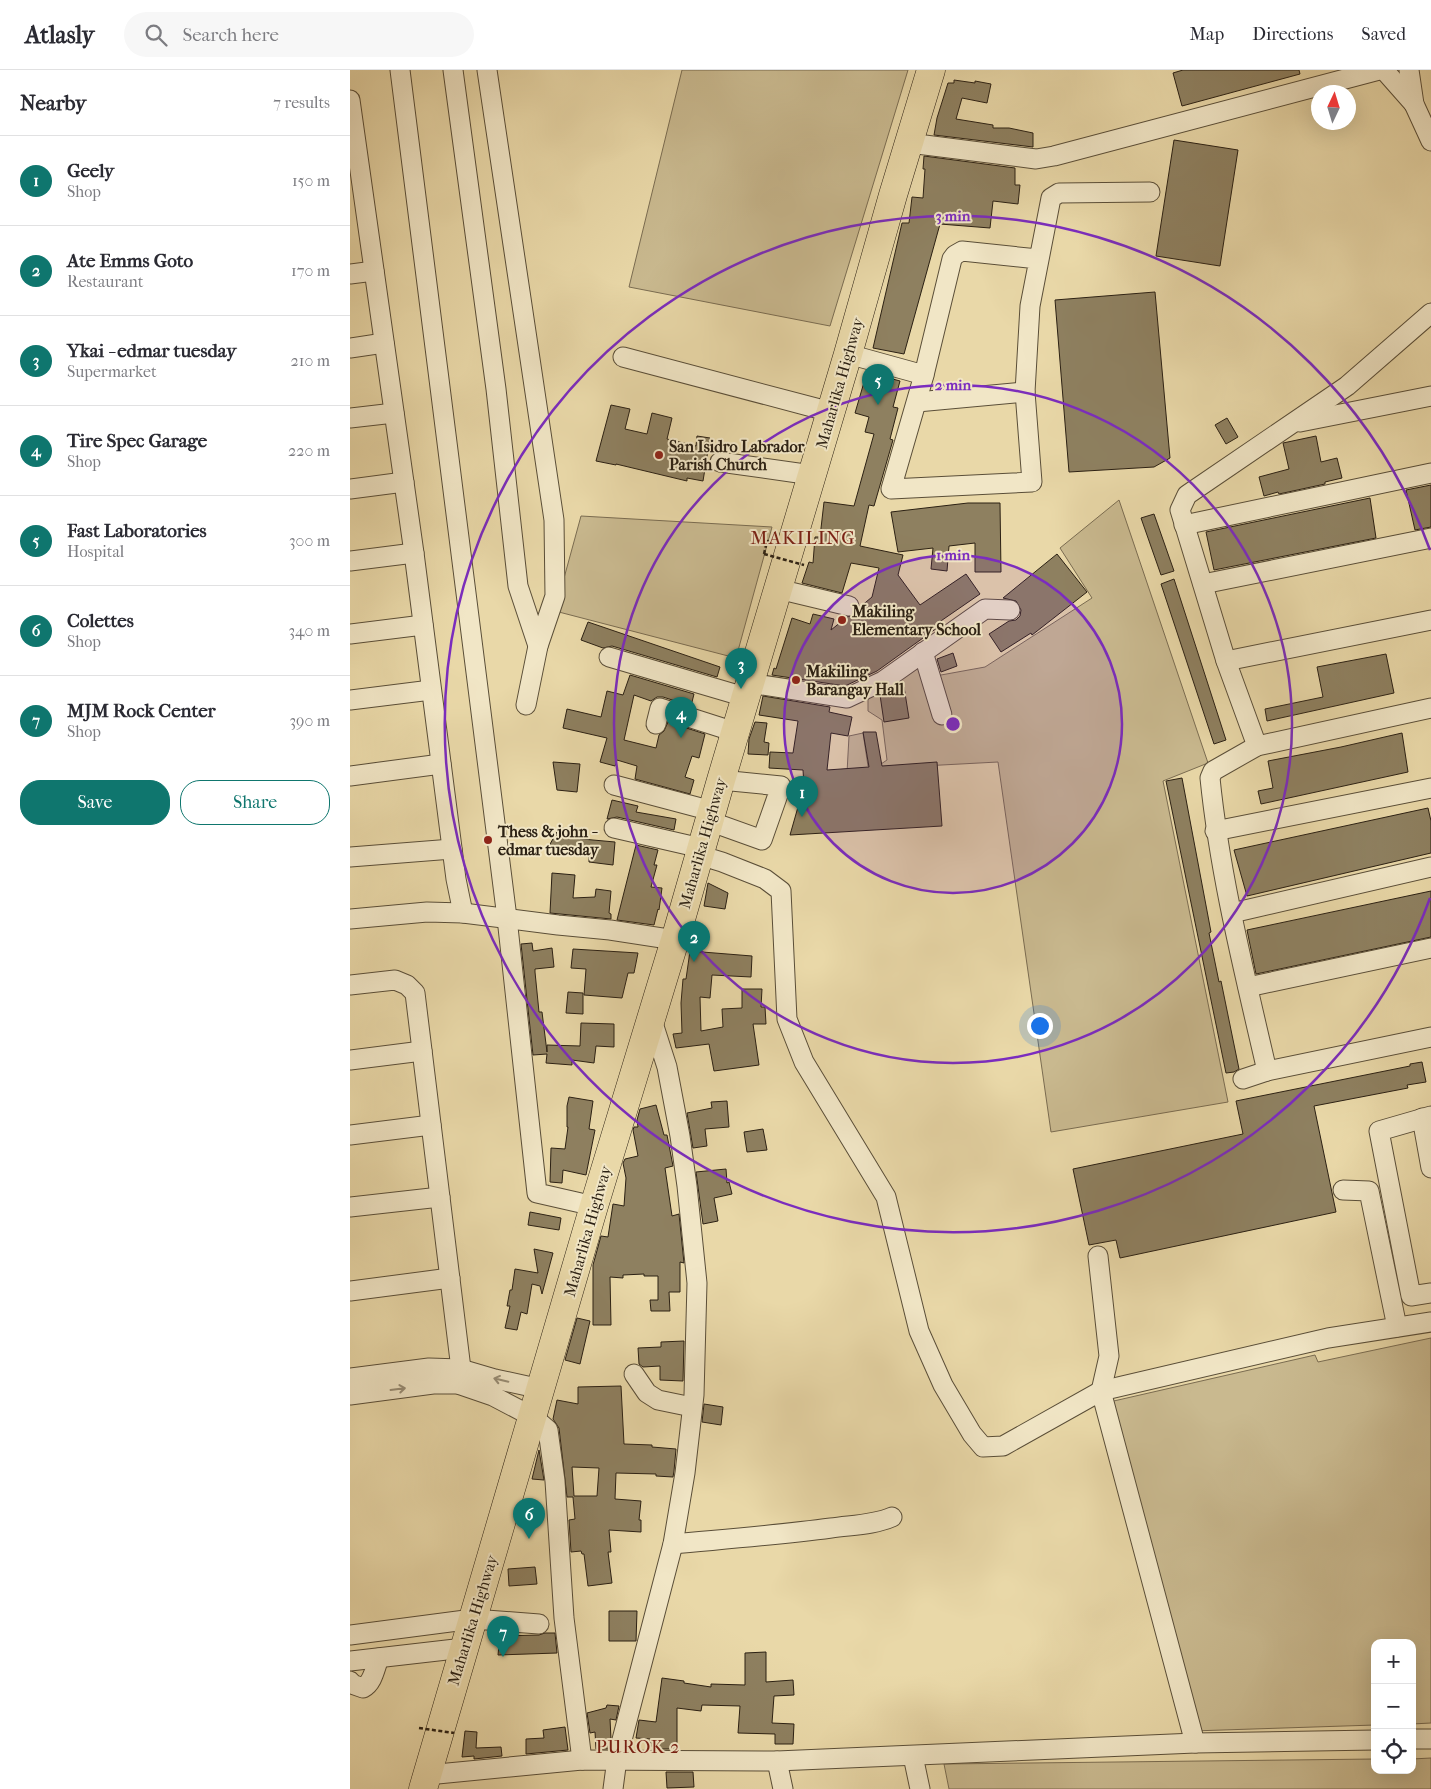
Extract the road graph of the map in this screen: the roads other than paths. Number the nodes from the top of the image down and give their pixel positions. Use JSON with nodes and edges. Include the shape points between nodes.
{"nodes":[{"id":1,"x":400,"y":70,"type":"edge"},
{"id":2,"x":453,"y":70,"type":"edge"},
{"id":3,"x":488,"y":70,"type":"edge"},
{"id":4,"x":931,"y":70,"type":"edge"},
{"id":5,"x":1378,"y":70,"type":"edge"},
{"id":6,"x":1384,"y":70,"type":"edge"},
{"id":7,"x":1409,"y":70,"type":"edge"},
{"id":8,"x":350,"y":100,"type":"edge"},
{"id":9,"x":1423,"y":101,"type":"edge"},
{"id":10,"x":1431,"y":141,"type":"edge"},
{"id":11,"x":909,"y":143,"type":"junction"},
{"id":12,"x":353,"y":149,"type":"edge"},
{"id":13,"x":1150,"y":192,"type":"dead end"},
{"id":14,"x":357,"y":201,"type":"edge"},
{"id":15,"x":1038,"y":259,"type":"junction"},
{"id":16,"x":374,"y":270,"type":"junction"},
{"id":17,"x":350,"y":274,"type":"edge"},
{"id":18,"x":1431,"y":313,"type":"edge"},
{"id":19,"x":384,"y":343,"type":"junction"},
{"id":20,"x":350,"y":348,"type":"edge"},
{"id":21,"x":848,"y":354,"type":"junction"},
{"id":22,"x":623,"y":357,"type":"dead end"},
{"id":23,"x":924,"y":375,"type":"junction"},
{"id":24,"x":1025,"y":392,"type":"junction"},
{"id":25,"x":1431,"y":396,"type":"edge"},
{"id":26,"x":917,"y":402,"type":"junction"},
{"id":27,"x":831,"y":412,"type":"junction"},
{"id":28,"x":394,"y":413,"type":"junction"},
{"id":29,"x":350,"y":418,"type":"edge"},
{"id":30,"x":1290,"y":424,"type":"junction"},
{"id":31,"x":720,"y":462,"type":"dead end"},
{"id":32,"x":1431,"y":473,"type":"edge"},
{"id":33,"x":812,"y":475,"type":"junction"},
{"id":34,"x":404,"y":482,"type":"junction"},
{"id":35,"x":350,"y":489,"type":"edge"},
{"id":36,"x":1184,"y":526,"type":"junction"},
{"id":37,"x":1431,"y":538,"type":"edge"},
{"id":38,"x":414,"y":553,"type":"junction"},
{"id":39,"x":350,"y":561,"type":"edge"},
{"id":40,"x":1203,"y":584,"type":"junction"},
{"id":41,"x":778,"y":589,"type":"junction"},
{"id":42,"x":849,"y":606,"type":"dead end"},
{"id":43,"x":1010,"y":610,"type":"dead end"},
{"id":44,"x":1431,"y":620,"type":"edge"},
{"id":45,"x":423,"y":625,"type":"junction"},
{"id":46,"x":350,"y":634,"type":"edge"},
{"id":47,"x":538,"y":646,"type":"junction"},
{"id":48,"x":923,"y":652,"type":"junction"},
{"id":49,"x":609,"y":657,"type":"dead end"},
{"id":50,"x":1226,"y":661,"type":"junction"},
{"id":51,"x":431,"y":690,"type":"junction"},
{"id":52,"x":747,"y":690,"type":"junction"},
{"id":53,"x":350,"y":700,"type":"edge"},
{"id":54,"x":526,"y":705,"type":"dead end"},
{"id":55,"x":1431,"y":708,"type":"edge"},
{"id":56,"x":942,"y":715,"type":"dead end"},
{"id":57,"x":656,"y":724,"type":"dead end"},
{"id":58,"x":735,"y":732,"type":"junction"},
{"id":59,"x":1257,"y":746,"type":"junction"},
{"id":60,"x":441,"y":764,"type":"junction"},
{"id":61,"x":350,"y":776,"type":"edge"},
{"id":62,"x":720,"y":780,"type":"junction"},
{"id":63,"x":614,"y":785,"type":"dead end"},
{"id":64,"x":1431,"y":788,"type":"edge"},
{"id":65,"x":710,"y":816,"type":"junction"},
{"id":66,"x":614,"y":828,"type":"dead end"},
{"id":67,"x":1216,"y":831,"type":"junction"},
{"id":68,"x":452,"y":849,"type":"junction"},
{"id":69,"x":700,"y":852,"type":"junction"},
{"id":70,"x":350,"y":857,"type":"edge"},
{"id":71,"x":1431,"y":867,"type":"edge"},
{"id":72,"x":463,"y":913,"type":"junction"},
{"id":73,"x":1232,"y":913,"type":"junction"},
{"id":74,"x":507,"y":918,"type":"junction"},
{"id":75,"x":350,"y":919,"type":"edge"},
{"id":76,"x":675,"y":940,"type":"junction"},
{"id":77,"x":1431,"y":948,"type":"edge"},
{"id":78,"x":350,"y":985,"type":"edge"},
{"id":79,"x":1248,"y":988,"type":"junction"},
{"id":80,"x":651,"y":1016,"type":"junction"},
{"id":81,"x":1431,"y":1037,"type":"edge"},
{"id":82,"x":422,"y":1051,"type":"junction"},
{"id":83,"x":350,"y":1060,"type":"edge"},
{"id":84,"x":1267,"y":1072,"type":"junction"},
{"id":85,"x":1243,"y":1079,"type":"dead end"},
{"id":86,"x":1426,"y":1117,"type":"edge"},
{"id":87,"x":431,"y":1125,"type":"junction"},
{"id":88,"x":350,"y":1135,"type":"edge"},
{"id":89,"x":1431,"y":1168,"type":"edge"},
{"id":90,"x":1343,"y":1190,"type":"dead end"},
{"id":91,"x":440,"y":1197,"type":"junction"},
{"id":92,"x":594,"y":1206,"type":"junction"},
{"id":93,"x":350,"y":1207,"type":"edge"},
{"id":94,"x":1098,"y":1256,"type":"dead end"},
{"id":95,"x":450,"y":1278,"type":"junction"},
{"id":96,"x":350,"y":1291,"type":"edge"},
{"id":97,"x":1431,"y":1293,"type":"edge"},
{"id":98,"x":1431,"y":1322,"type":"edge"},
{"id":99,"x":1397,"y":1327,"type":"junction"},
{"id":100,"x":634,"y":1374,"type":"dead end"},
{"id":101,"x":459,"y":1377,"type":"junction"},
{"id":102,"x":350,"y":1378,"type":"edge"},
{"id":103,"x":541,"y":1389,"type":"junction"},
{"id":104,"x":1101,"y":1391,"type":"junction"},
{"id":105,"x":350,"y":1395,"type":"edge"},
{"id":106,"x":692,"y":1407,"type":"junction"},
{"id":107,"x":533,"y":1417,"type":"junction"},
{"id":108,"x":892,"y":1517,"type":"dead end"},
{"id":109,"x":673,"y":1544,"type":"junction"},
{"id":110,"x":472,"y":1619,"type":"junction"},
{"id":111,"x":539,"y":1624,"type":"dead end"},
{"id":112,"x":350,"y":1635,"type":"edge"},
{"id":113,"x":464,"y":1648,"type":"junction"},
{"id":114,"x":380,"y":1658,"type":"junction"},
{"id":115,"x":351,"y":1666,"type":"edge"},
{"id":116,"x":350,"y":1681,"type":"edge"},
{"id":117,"x":1416,"y":1739,"type":"edge"},
{"id":118,"x":1431,"y":1739,"type":"edge"},
{"id":119,"x":1371,"y":1740,"type":"edge"},
{"id":120,"x":1195,"y":1743,"type":"junction"},
{"id":121,"x":913,"y":1756,"type":"junction"},
{"id":122,"x":617,"y":1759,"type":"junction"},
{"id":123,"x":582,"y":1760,"type":"junction"},
{"id":124,"x":777,"y":1761,"type":"junction"},
{"id":125,"x":425,"y":1782,"type":"edge"},
{"id":126,"x":613,"y":1789,"type":"edge"},
{"id":127,"x":783,"y":1789,"type":"edge"},
{"id":128,"x":920,"y":1789,"type":"edge"}],
"edges":[{"from":1,"to":74,"type":"street"},
{"from":2,"to":47,"type":"street","via":[[496,388],[518,586]]},
{"from":3,"to":47,"type":"street","via":[[554,520],[555,596]]},
{"from":4,"to":11,"type":"highway","name":"Maharlika Highway"},
{"from":5,"to":11,"type":"street","via":[[1045,158]]},
{"from":6,"to":9,"type":"street"},
{"from":7,"to":9,"type":"street"},
{"from":8,"to":12,"type":"street"},
{"from":9,"to":10,"type":"street"},
{"from":11,"to":21,"type":"highway","name":"Maharlika Highway"},
{"from":12,"to":14,"type":"street"},
{"from":13,"to":15,"type":"street","via":[[1059,193],[1051,198]]},
{"from":14,"to":16,"type":"street"},
{"from":15,"to":23,"type":"street","via":[[962,251],[955,254]]},
{"from":15,"to":24,"type":"street","via":[[1030,306]]},
{"from":16,"to":17,"type":"street"},
{"from":16,"to":19,"type":"street"},
{"from":18,"to":30,"type":"street","via":[[1347,386]]},
{"from":19,"to":20,"type":"street"},
{"from":19,"to":28,"type":"street"},
{"from":21,"to":23,"type":"street"},
{"from":21,"to":27,"type":"highway","name":"Maharlika Highway"},
{"from":22,"to":27,"type":"street"},
{"from":23,"to":26,"type":"street"},
{"from":24,"to":26,"type":"street"},
{"from":24,"to":26,"type":"street","via":[[1032,482],[891,489]]},
{"from":25,"to":30,"type":"street"},
{"from":27,"to":33,"type":"highway","name":"Maharlika Highway"},
{"from":28,"to":29,"type":"street"},
{"from":28,"to":34,"type":"street"},
{"from":30,"to":36,"type":"street","via":[[1187,495],[1180,510]]},
{"from":31,"to":33,"type":"street"},
{"from":32,"to":36,"type":"street"},
{"from":33,"to":41,"type":"highway","name":"Maharlika Highway"},
{"from":34,"to":35,"type":"street"},
{"from":34,"to":38,"type":"street"},
{"from":36,"to":40,"type":"street"},
{"from":37,"to":40,"type":"street"},
{"from":38,"to":39,"type":"street"},
{"from":38,"to":45,"type":"street"},
{"from":40,"to":50,"type":"street"},
{"from":41,"to":42,"type":"street"},
{"from":41,"to":52,"type":"highway","name":"Maharlika Highway"},
{"from":43,"to":48,"type":"street","via":[[984,609]]},
{"from":44,"to":50,"type":"street"},
{"from":45,"to":46,"type":"street"},
{"from":45,"to":51,"type":"street"},
{"from":47,"to":54,"type":"street"},
{"from":48,"to":52,"type":"street","via":[[883,681],[848,698]]},
{"from":48,"to":56,"type":"street"},
{"from":49,"to":52,"type":"street"},
{"from":50,"to":59,"type":"street"},
{"from":51,"to":53,"type":"street"},
{"from":51,"to":60,"type":"street"},
{"from":52,"to":58,"type":"highway","name":"Maharlika Highway"},
{"from":55,"to":59,"type":"street"},
{"from":57,"to":58,"type":"street","via":[[660,708]]},
{"from":58,"to":62,"type":"highway","name":"Maharlika Highway"},
{"from":59,"to":67,"type":"street","via":[[1213,771],[1210,778]]},
{"from":60,"to":61,"type":"street"},
{"from":60,"to":68,"type":"street"},
{"from":62,"to":65,"type":"highway","name":"Maharlika Highway"},
{"from":62,"to":65,"type":"street","via":[[781,786],[762,840]]},
{"from":63,"to":65,"type":"street"},
{"from":64,"to":67,"type":"street"},
{"from":65,"to":69,"type":"highway","name":"Maharlika Highway"},
{"from":66,"to":69,"type":"street"},
{"from":67,"to":73,"type":"street"},
{"from":68,"to":70,"type":"street"},
{"from":68,"to":72,"type":"street"},
{"from":69,"to":76,"type":"highway","name":"Maharlika Highway"},
{"from":69,"to":104,"type":"street","via":[[765,880],[780,891],[786,1019],[804,1062],[886,1197],[919,1331],[943,1385],[972,1434],[983,1447],[1003,1446]]},
{"from":71,"to":73,"type":"street"},
{"from":72,"to":74,"type":"street"},
{"from":72,"to":75,"type":"street","via":[[427,912]]},
{"from":73,"to":79,"type":"street"},
{"from":74,"to":76,"type":"street"},
{"from":74,"to":92,"type":"street","via":[[537,1193]]},
{"from":76,"to":80,"type":"highway","name":"Maharlika Highway"},
{"from":77,"to":79,"type":"street"},
{"from":78,"to":82,"type":"street","via":[[396,980],[407,985],[415,993]]},
{"from":79,"to":84,"type":"street"},
{"from":80,"to":92,"type":"highway","name":"Maharlika Highway"},
{"from":80,"to":106,"type":"street","via":[[667,1067],[687,1186],[697,1283]]},
{"from":81,"to":84,"type":"street"},
{"from":82,"to":83,"type":"street"},
{"from":82,"to":87,"type":"street"},
{"from":84,"to":85,"type":"street"},
{"from":86,"to":89,"type":"street"},
{"from":86,"to":97,"type":"street","via":[[1379,1131],[1412,1296]]},
{"from":87,"to":88,"type":"street"},
{"from":87,"to":91,"type":"street"},
{"from":90,"to":99,"type":"street","via":[[1369,1191]]},
{"from":91,"to":93,"type":"street"},
{"from":91,"to":95,"type":"street"},
{"from":92,"to":103,"type":"highway","name":"Maharlika Highway"},
{"from":94,"to":104,"type":"street","via":[[1109,1356]]},
{"from":95,"to":96,"type":"street"},
{"from":95,"to":101,"type":"street"},
{"from":98,"to":99,"type":"street"},
{"from":99,"to":104,"type":"street","via":[[1328,1338]]},
{"from":100,"to":106,"type":"street","via":[[652,1396]]},
{"from":101,"to":102,"type":"street","via":[[429,1368]]},
{"from":103,"to":101,"type":"street","one_way":true,"via":[[496,1379]]},
{"from":105,"to":101,"type":"street","one_way":true,"via":[[433,1384]]},
{"from":101,"to":107,"type":"street"},
{"from":103,"to":107,"type":"highway","name":"Maharlika Highway"},
{"from":104,"to":120,"type":"street"},
{"from":106,"to":109,"type":"street"},
{"from":107,"to":110,"type":"highway","name":"Maharlika Highway"},
{"from":107,"to":123,"type":"street","via":[[548,1430],[555,1481],[564,1618]]},
{"from":108,"to":109,"type":"street","via":[[884,1521],[792,1533]]},
{"from":109,"to":122,"type":"street"},
{"from":110,"to":111,"type":"street"},
{"from":110,"to":112,"type":"street"},
{"from":110,"to":113,"type":"highway","name":"Maharlika Highway"},
{"from":113,"to":114,"type":"street"},
{"from":113,"to":125,"type":"highway","name":"Maharlika Highway"},
{"from":114,"to":115,"type":"street"},
{"from":114,"to":116,"type":"street","via":[[366,1687]]},
{"from":117,"to":118,"type":"street"},
{"from":119,"to":120,"type":"street"},
{"from":120,"to":121,"type":"street"},
{"from":121,"to":124,"type":"street"},
{"from":121,"to":128,"type":"street"},
{"from":122,"to":123,"type":"street"},
{"from":122,"to":124,"type":"street"},
{"from":122,"to":126,"type":"street"},
{"from":123,"to":125,"type":"street"},
{"from":124,"to":127,"type":"street"}]}
